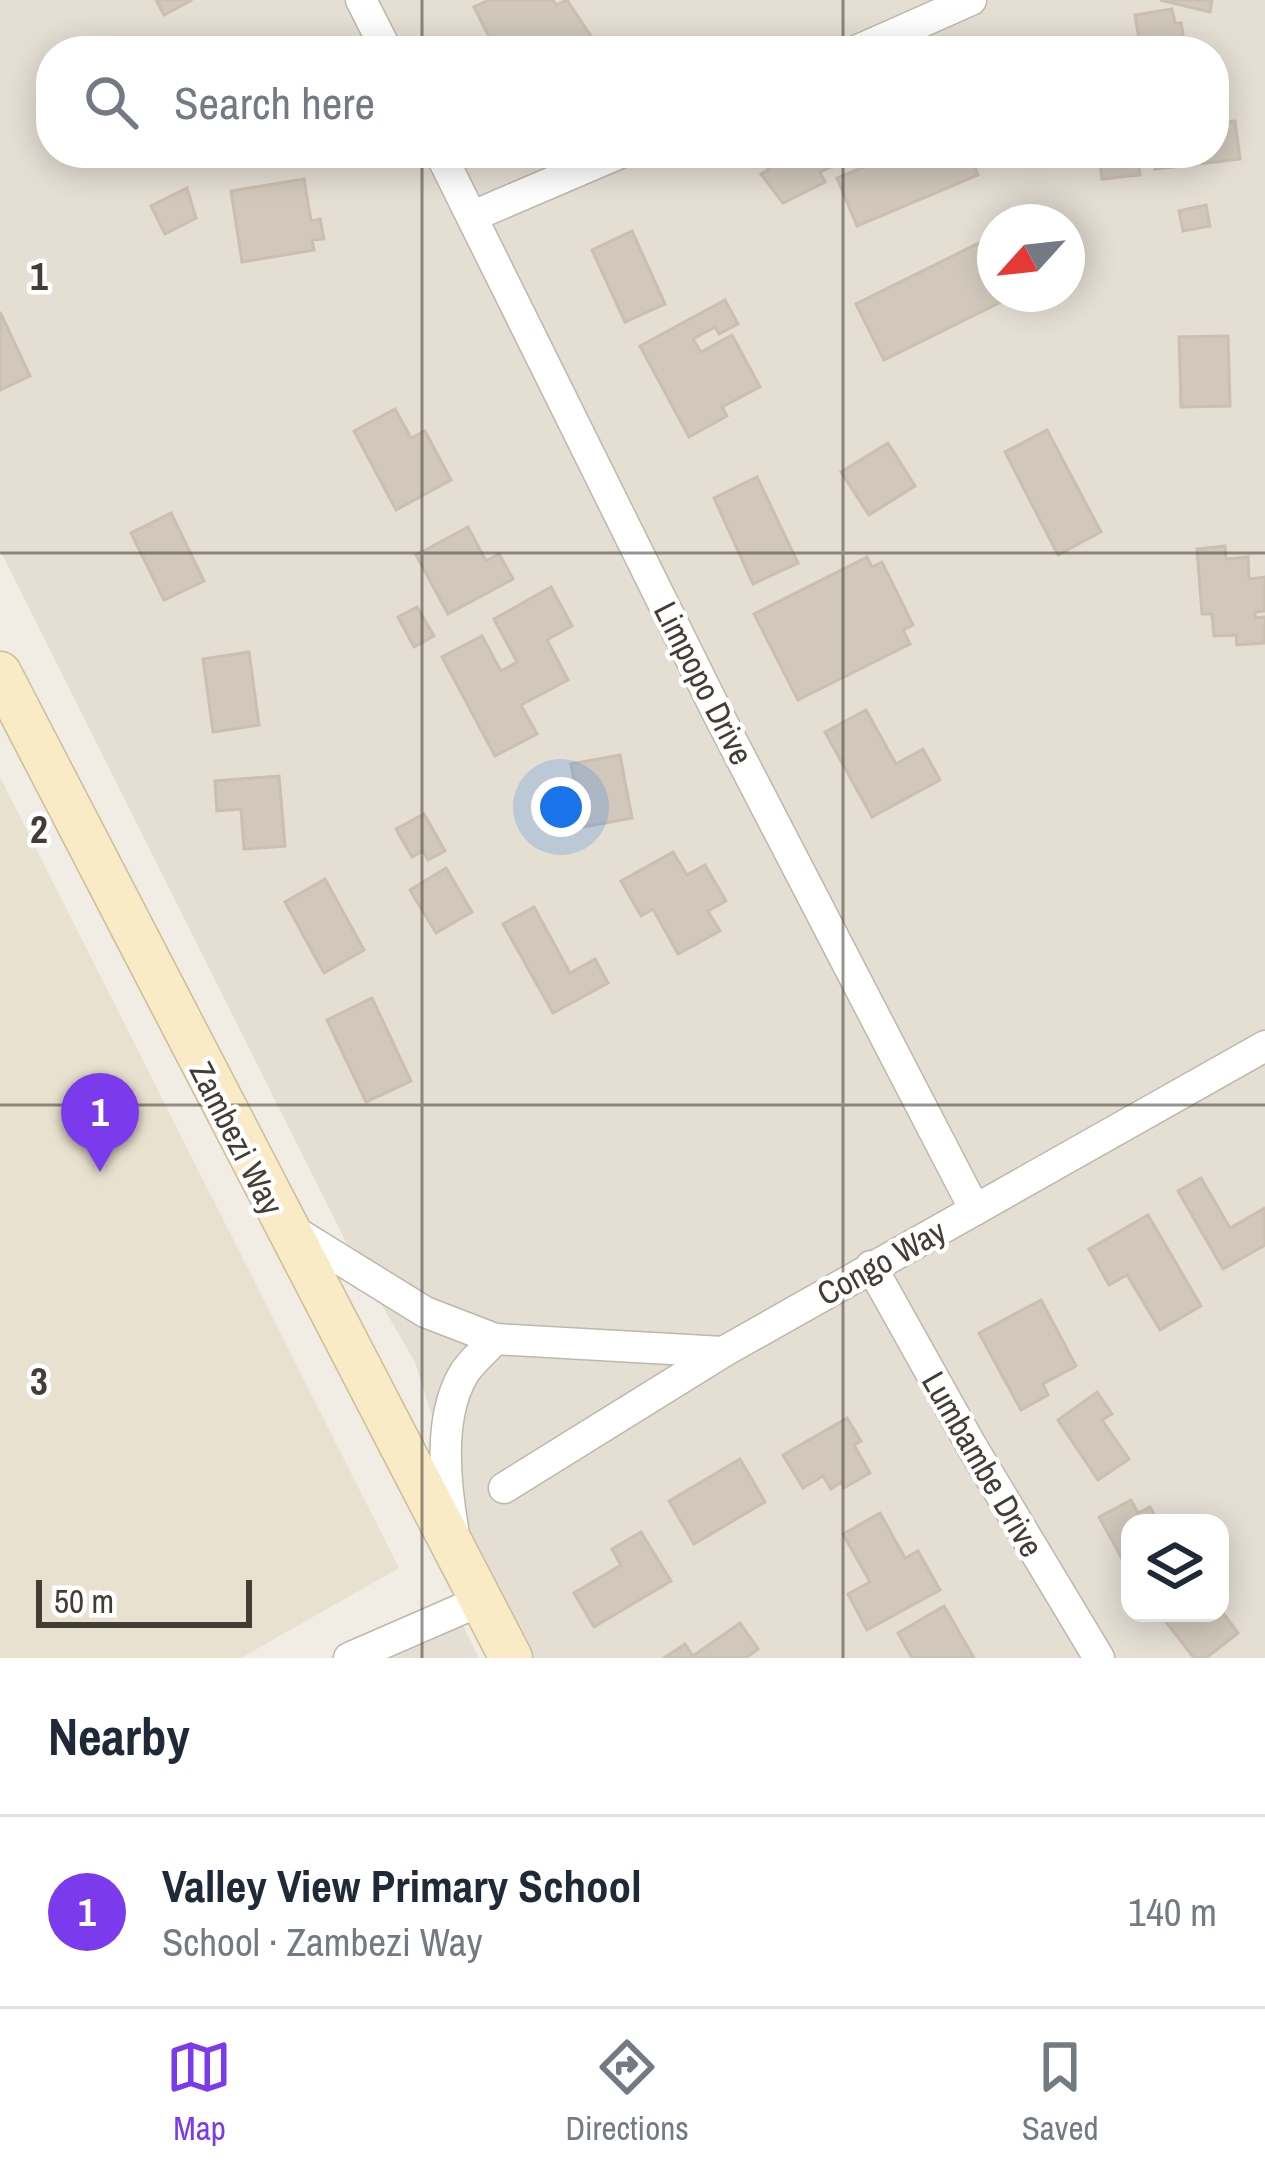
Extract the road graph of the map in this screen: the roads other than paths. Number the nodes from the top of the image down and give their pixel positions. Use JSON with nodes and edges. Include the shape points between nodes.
{"nodes":[{"id":1,"x":361,"y":0,"type":"edge"},
{"id":2,"x":971,"y":0,"type":"edge"},
{"id":3,"x":379,"y":36,"type":"edge"},
{"id":4,"x":890,"y":36,"type":"edge"},
{"id":5,"x":448,"y":168,"type":"edge"},
{"id":6,"x":585,"y":168,"type":"edge"},
{"id":7,"x":473,"y":216,"type":"junction"},
{"id":8,"x":0,"y":673,"type":"edge"},
{"id":9,"x":1265,"y":1046,"type":"edge"},
{"id":10,"x":975,"y":1210,"type":"junction"},
{"id":11,"x":280,"y":1223,"type":"junction"},
{"id":12,"x":872,"y":1266,"type":"junction"},
{"id":13,"x":495,"y":1340,"type":"junction"},
{"id":14,"x":722,"y":1352,"type":"junction"},
{"id":15,"x":504,"y":1488,"type":"dead end"},
{"id":16,"x":469,"y":1583,"type":"junction"},
{"id":17,"x":350,"y":1658,"type":"edge"},
{"id":18,"x":511,"y":1658,"type":"edge"},
{"id":19,"x":1100,"y":1658,"type":"edge"}],
"edges":[{"from":1,"to":3,"type":"street"},
{"from":2,"to":4,"type":"street"},
{"from":5,"to":7,"type":"street","name":"Limpopo Drive"},
{"from":6,"to":7,"type":"street"},
{"from":7,"to":10,"type":"street","name":"Limpopo Drive"},
{"from":8,"to":11,"type":"main road","name":"Zambezi Way"},
{"from":9,"to":10,"type":"street","name":"Congo Way"},
{"from":10,"to":12,"type":"street","name":"Congo Way"},
{"from":11,"to":13,"type":"street","via":[[425,1312]]},
{"from":11,"to":16,"type":"main road","name":"Zambezi Way"},
{"from":12,"to":14,"type":"street","name":"Congo Way"},
{"from":12,"to":19,"type":"street","name":"Lumbambe Drive"},
{"from":13,"to":14,"type":"street"},
{"from":13,"to":16,"type":"street","via":[[463,1374],[451,1408],[446,1464]]},
{"from":14,"to":15,"type":"street","name":"Congo Way"},
{"from":16,"to":17,"type":"street"},
{"from":16,"to":18,"type":"main road","name":"Zambezi Way"}]}
